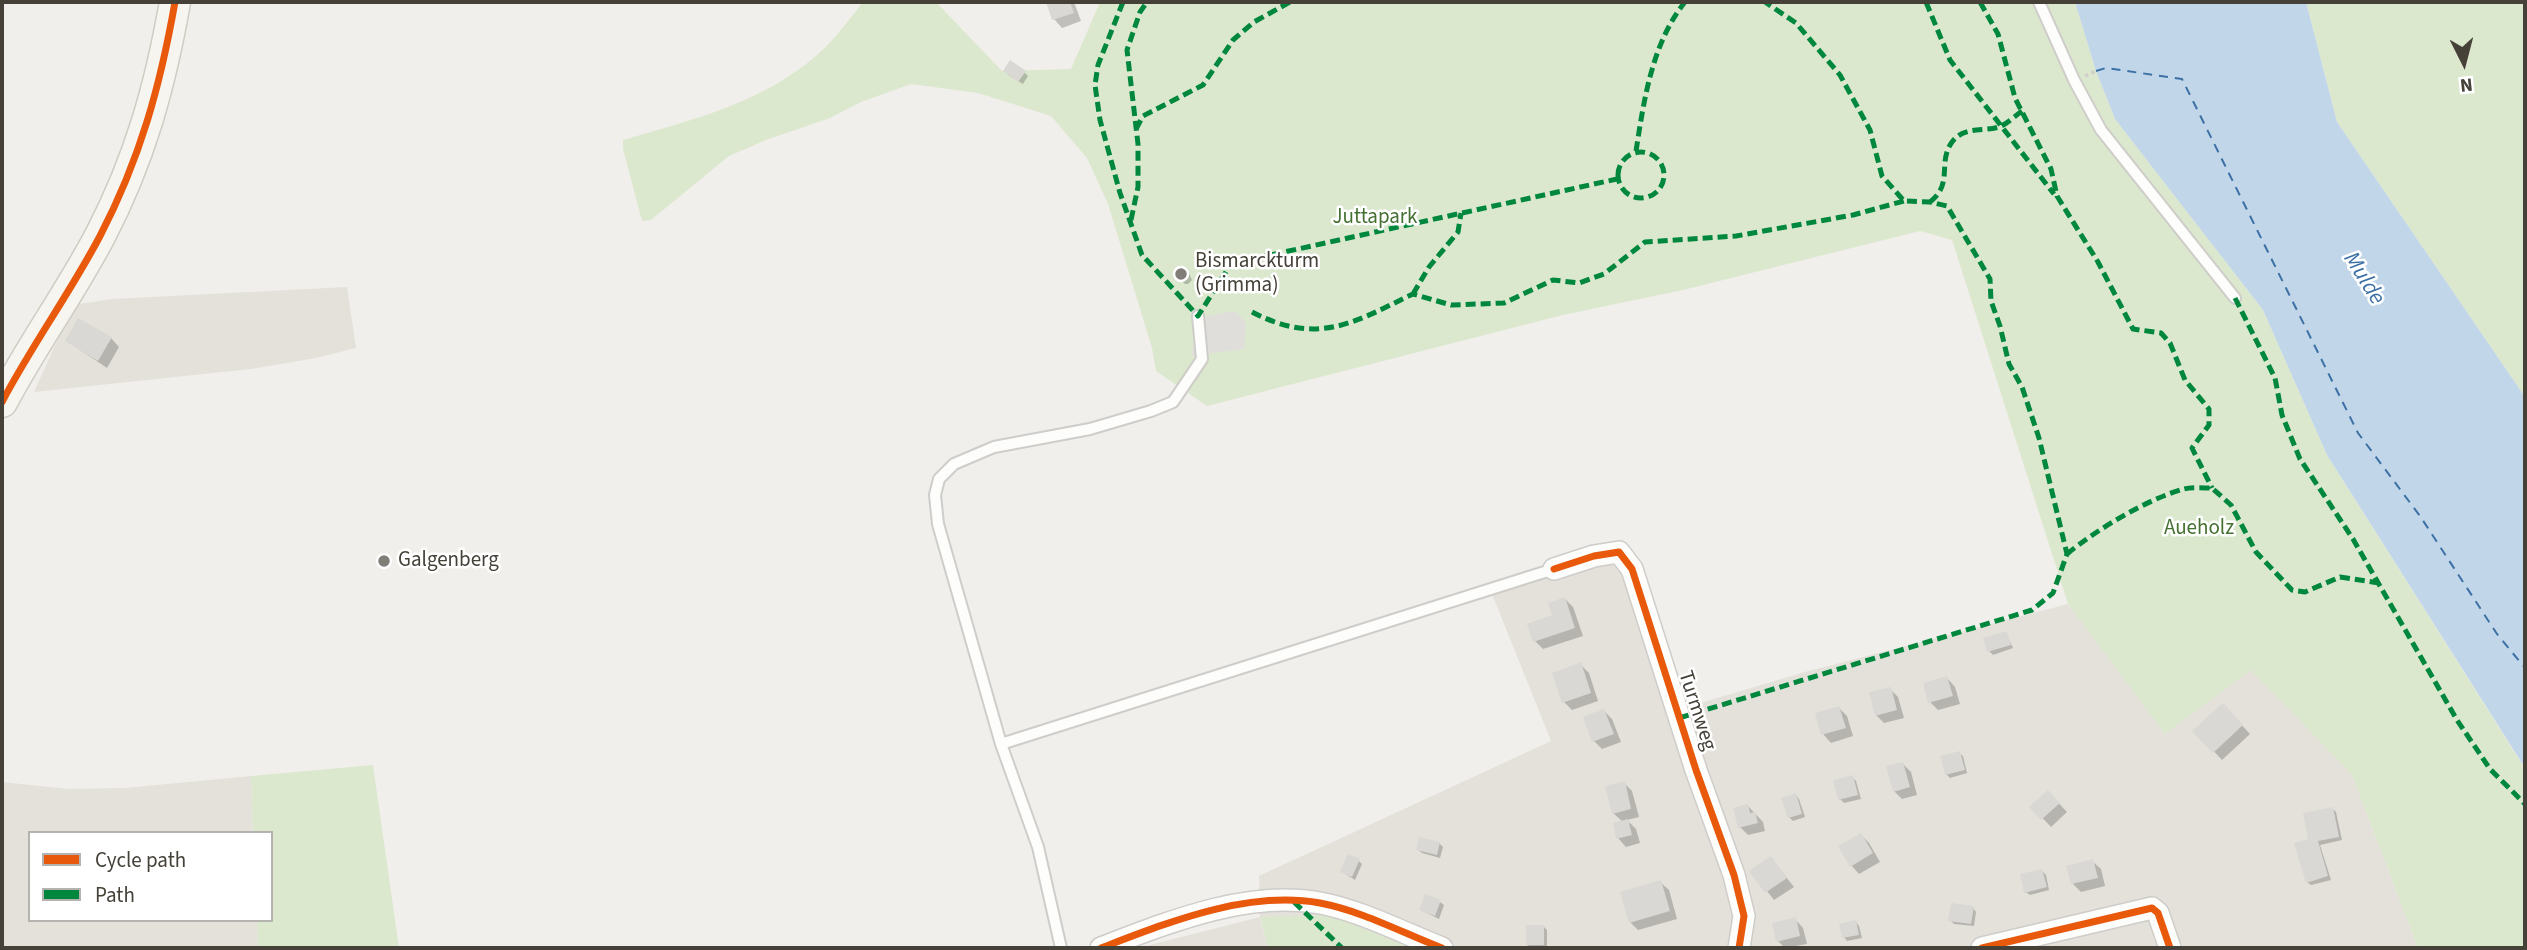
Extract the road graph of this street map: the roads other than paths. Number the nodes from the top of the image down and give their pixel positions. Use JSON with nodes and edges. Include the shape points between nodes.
{"nodes":[{"id":1,"x":175,"y":2,"type":"edge"},
{"id":2,"x":2039,"y":2,"type":"edge"},
{"id":3,"x":2235,"y":298,"type":"dead end"},
{"id":4,"x":1198,"y":316,"type":"dead end"},
{"id":5,"x":2,"y":402,"type":"edge"},
{"id":6,"x":1554,"y":569,"type":"joint"},
{"id":7,"x":1001,"y":744,"type":"junction"},
{"id":8,"x":1061,"y":948,"type":"edge"},
{"id":9,"x":1101,"y":948,"type":"edge"},
{"id":10,"x":1441,"y":948,"type":"edge"},
{"id":11,"x":1740,"y":948,"type":"edge"},
{"id":12,"x":1982,"y":948,"type":"edge"},
{"id":13,"x":2170,"y":948,"type":"edge"}],
"edges":[{"from":1,"to":5,"type":"street","via":[[144,136],[114,207]]},
{"from":2,"to":3,"type":"lane","via":[[2101,130]]},
{"from":4,"to":7,"type":"lane","via":[[1202,359],[1173,402],[1090,429],[993,447],[954,464],[939,479],[935,495],[938,524]]},
{"from":6,"to":7,"type":"lane"},
{"from":6,"to":11,"type":"street","name":"Turmweg","via":[[1619,552],[1632,569],[1734,875],[1744,916]]},
{"from":7,"to":8,"type":"lane","via":[[1038,847]]},
{"from":9,"to":10,"type":"street","via":[[1232,906],[1293,900],[1359,915]]},
{"from":12,"to":13,"type":"street","via":[[2152,908]]}]}
